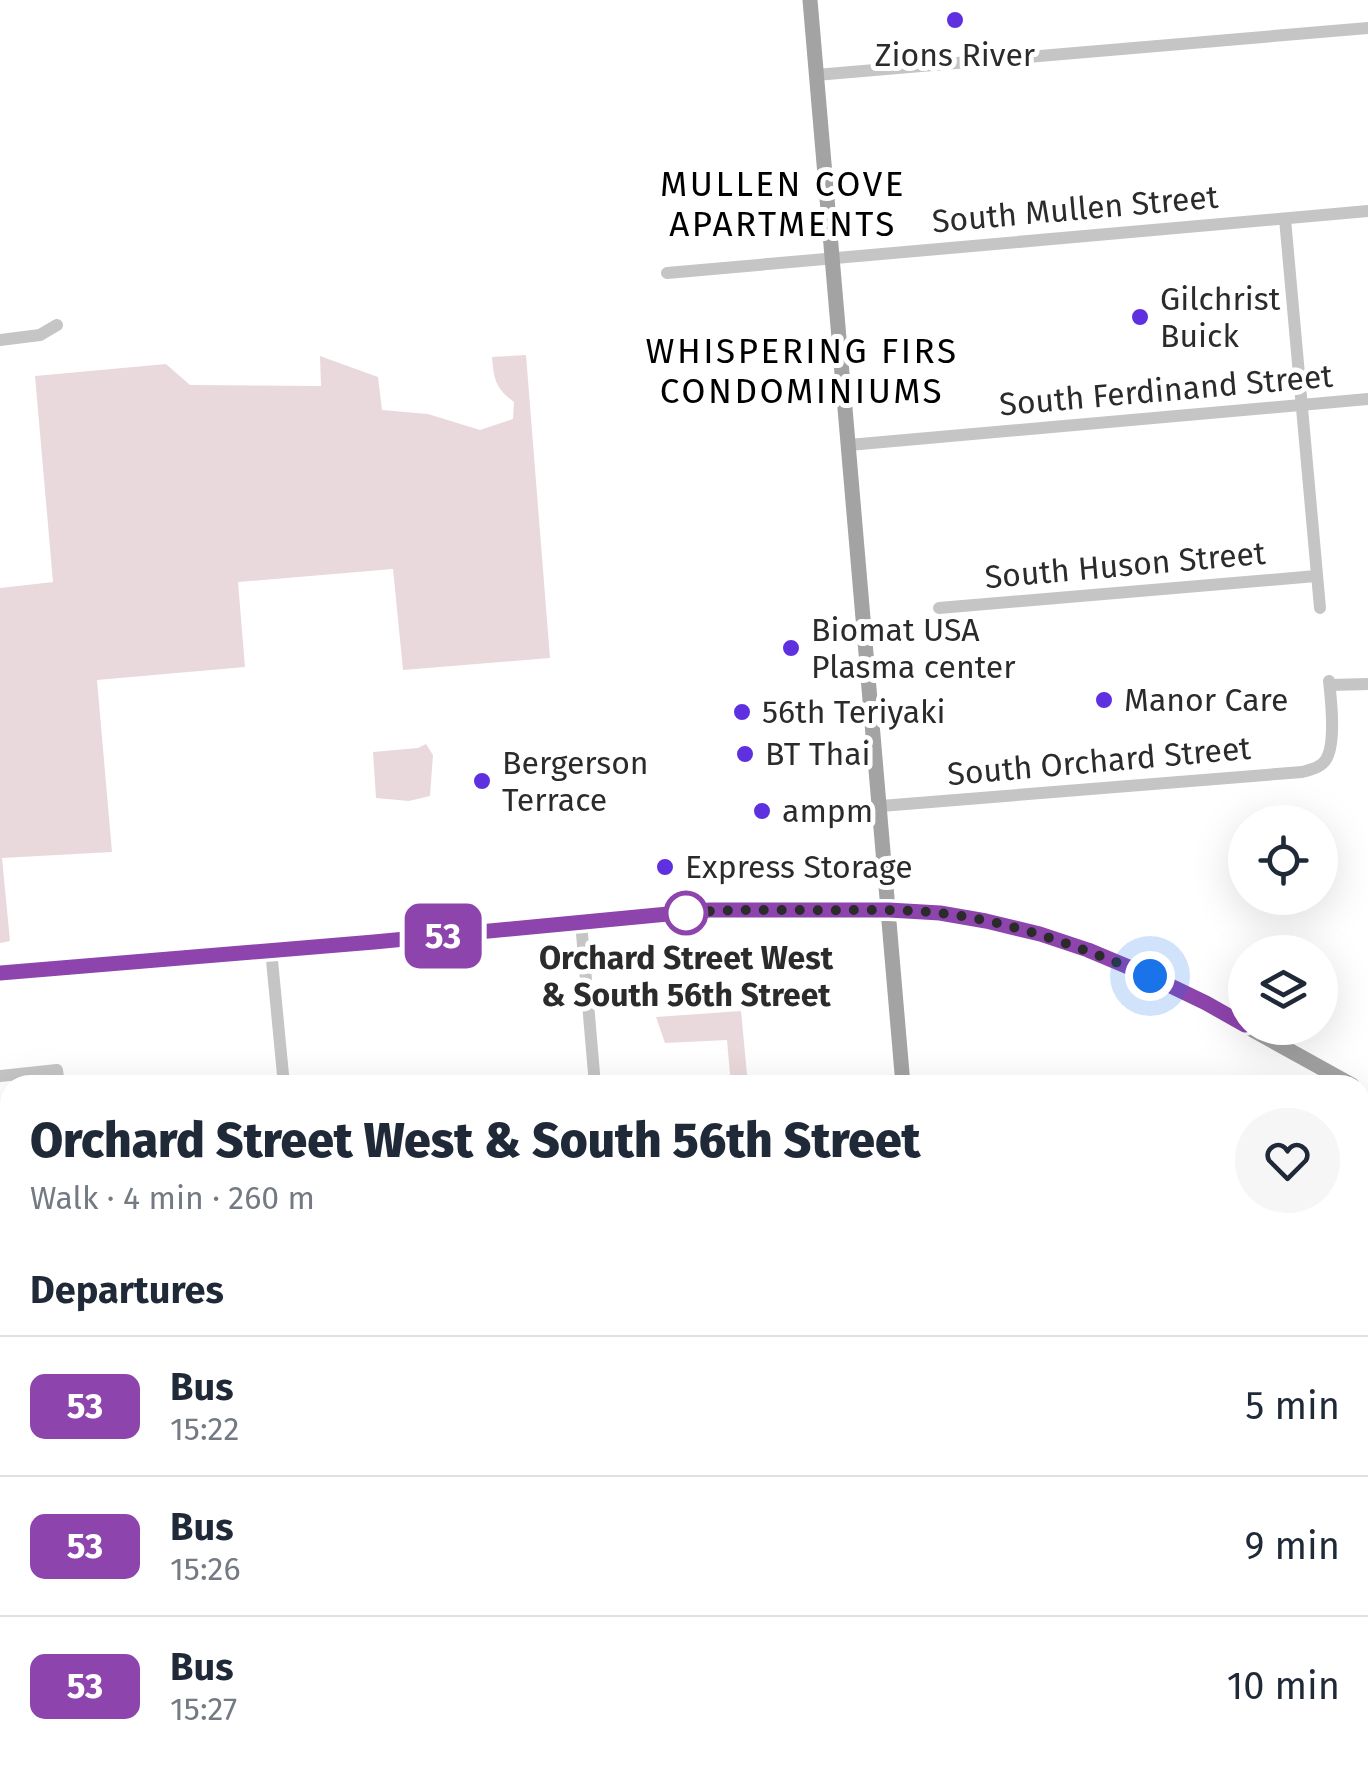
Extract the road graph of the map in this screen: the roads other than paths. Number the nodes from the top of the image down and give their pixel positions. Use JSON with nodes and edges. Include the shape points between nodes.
{"nodes":[{"id":1,"x":810,"y":0,"type":"edge"},
{"id":2,"x":1368,"y":28,"type":"edge"},
{"id":3,"x":816,"y":75,"type":"junction"},
{"id":4,"x":1368,"y":212,"type":"edge"},
{"id":5,"x":1285,"y":219,"type":"junction"},
{"id":6,"x":832,"y":258,"type":"junction"},
{"id":7,"x":667,"y":273,"type":"dead end"},
{"id":8,"x":57,"y":325,"type":"dead end"},
{"id":9,"x":0,"y":340,"type":"edge"},
{"id":10,"x":1368,"y":400,"type":"edge"},
{"id":11,"x":1303,"y":405,"type":"junction"},
{"id":12,"x":848,"y":446,"type":"junction"},
{"id":13,"x":1316,"y":576,"type":"junction"},
{"id":14,"x":939,"y":608,"type":"dead end"},
{"id":15,"x":1320,"y":608,"type":"dead end"},
{"id":16,"x":1368,"y":684,"type":"edge"},
{"id":17,"x":881,"y":806,"type":"junction"},
{"id":18,"x":889,"y":910,"type":"junction"},
{"id":19,"x":581,"y":922,"type":"junction"},
{"id":20,"x":272,"y":950,"type":"junction"},
{"id":21,"x":0,"y":973,"type":"edge"},
{"id":22,"x":1228,"y":1015,"type":"edge"},
{"id":23,"x":1281,"y":1045,"type":"edge"},
{"id":24,"x":283,"y":1075,"type":"edge"},
{"id":25,"x":594,"y":1075,"type":"edge"},
{"id":26,"x":902,"y":1075,"type":"edge"},
{"id":27,"x":1334,"y":1075,"type":"edge"},
{"id":28,"x":893,"y":1775,"type":"edge"},
{"id":29,"x":909,"y":1775,"type":"edge"}],
"edges":[{"from":1,"to":3,"type":"main road"},
{"from":2,"to":3,"type":"street"},
{"from":3,"to":6,"type":"main road"},
{"from":4,"to":5,"type":"street","name":"South Mullen Street"},
{"from":5,"to":6,"type":"street","name":"South Mullen Street"},
{"from":5,"to":11,"type":"street"},
{"from":6,"to":7,"type":"street","name":"South Mullen Street"},
{"from":6,"to":12,"type":"main road"},
{"from":8,"to":9,"type":"street","via":[[40,335]]},
{"from":10,"to":11,"type":"street","name":"South Ferdinand Street"},
{"from":11,"to":12,"type":"street","name":"South Ferdinand Street"},
{"from":11,"to":13,"type":"street"},
{"from":12,"to":17,"type":"main road"},
{"from":13,"to":14,"type":"street","name":"South Huson Street"},
{"from":13,"to":15,"type":"street"},
{"from":16,"to":17,"type":"street","name":"South Orchard Street","via":[[1329,683],[1328,756],[1302,772]]},
{"from":17,"to":18,"type":"main road"},
{"from":18,"to":19,"type":"main road","via":[[729,909]]},
{"from":18,"to":22,"type":"main road","via":[[940,913],[1040,934],[1150,976]]},
{"from":18,"to":26,"type":"main road"},
{"from":19,"to":20,"type":"main road"},
{"from":19,"to":25,"type":"street"},
{"from":20,"to":21,"type":"main road"},
{"from":20,"to":24,"type":"street"},
{"from":23,"to":27,"type":"main road"},
{"from":28,"to":29,"type":"street"}]}
